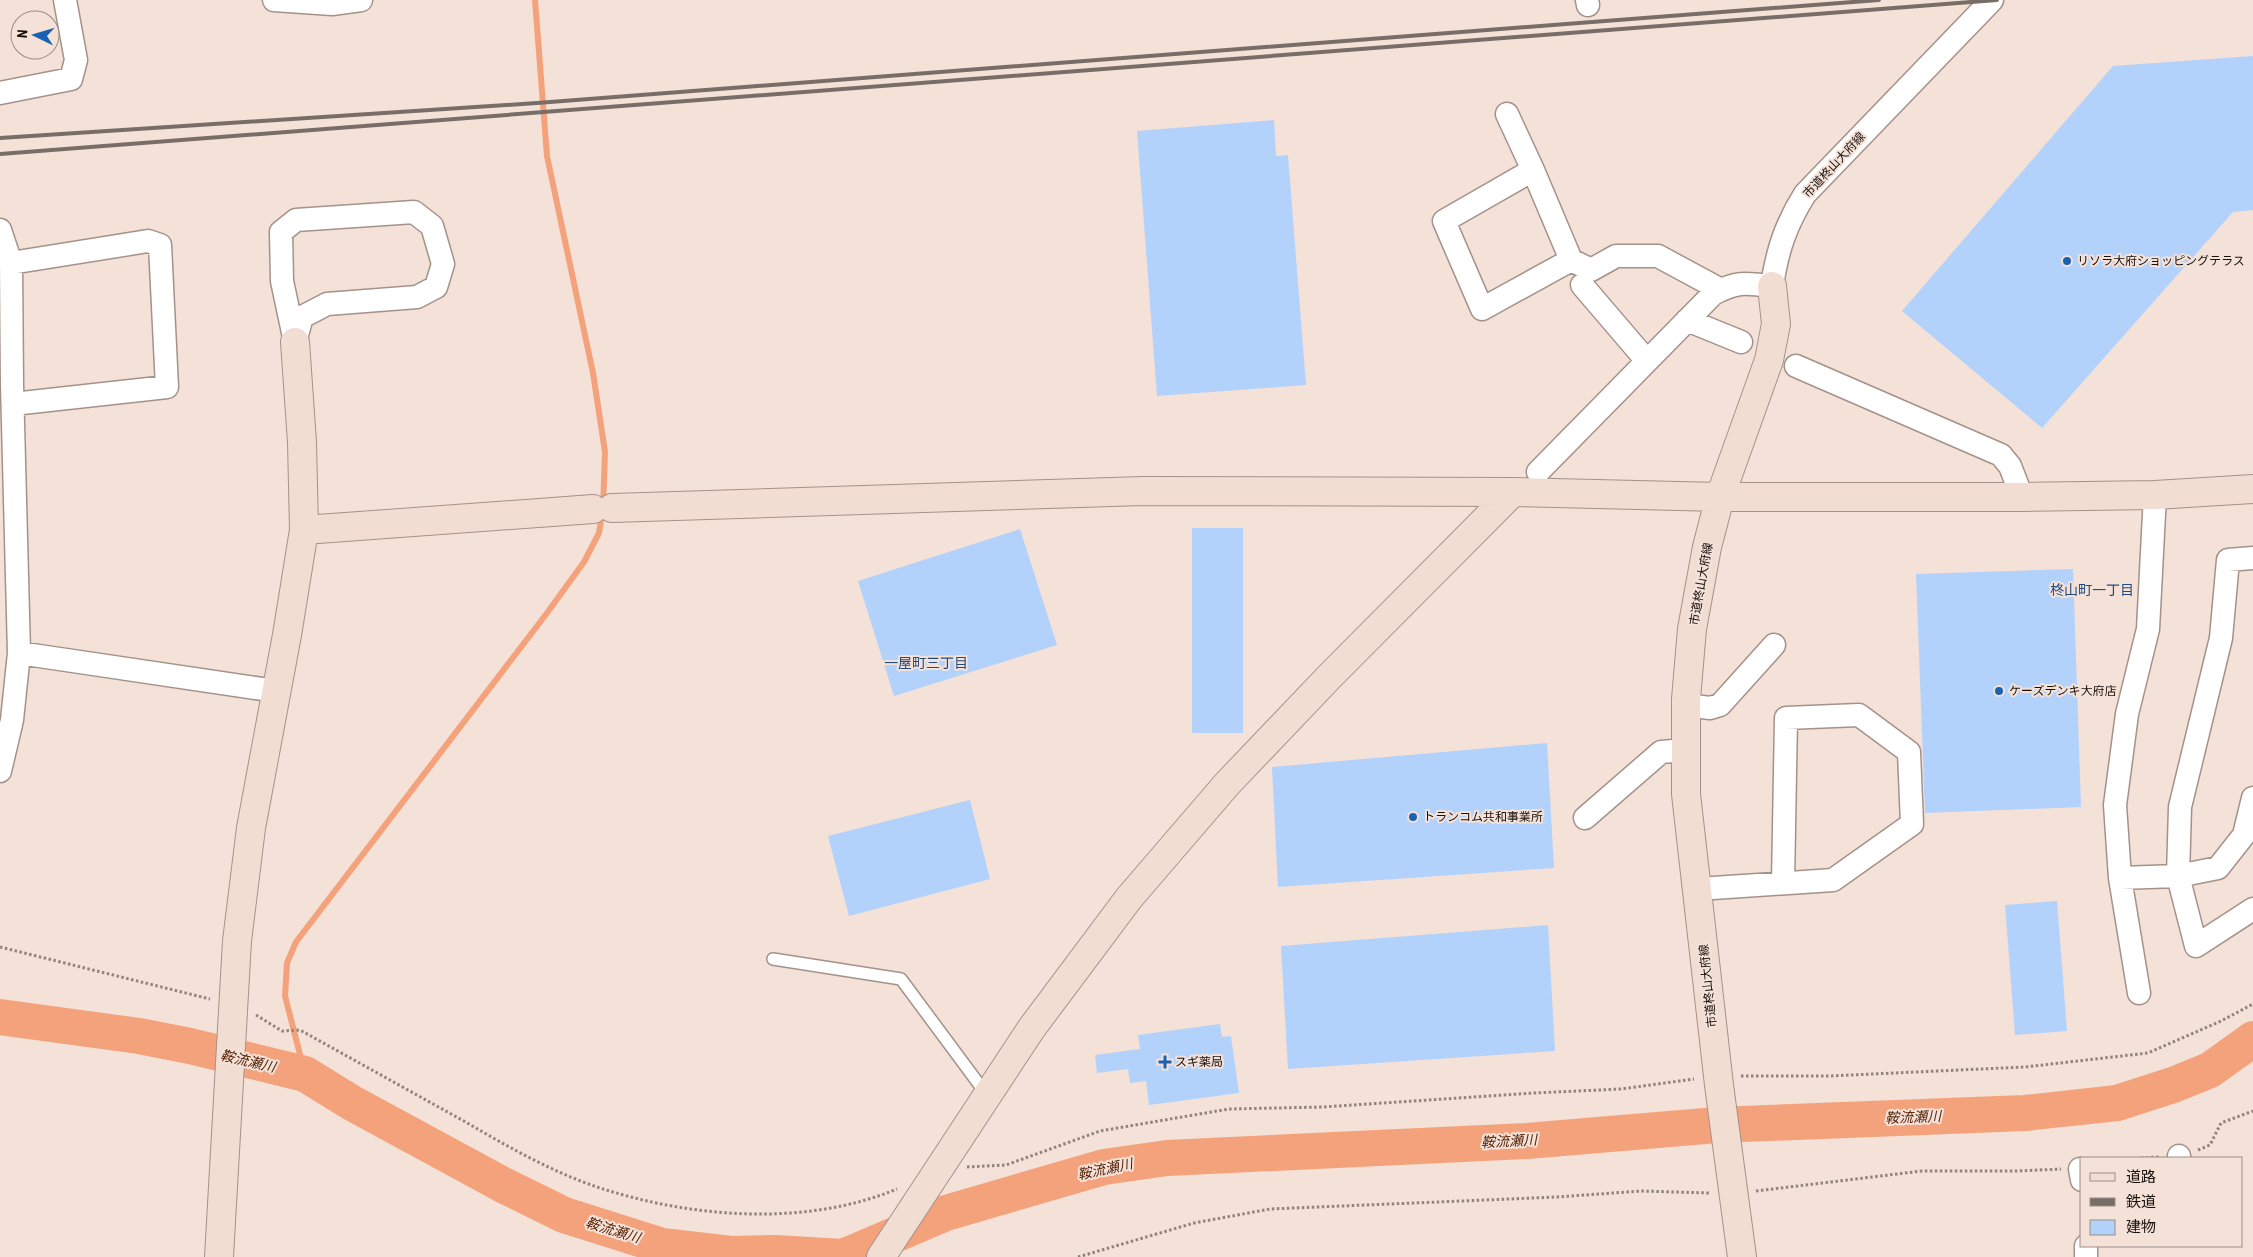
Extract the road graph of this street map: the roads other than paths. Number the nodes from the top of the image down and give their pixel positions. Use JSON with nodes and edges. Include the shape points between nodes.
{"nodes":[{"id":1,"x":65,"y":0,"type":"edge"},
{"id":2,"x":274,"y":0,"type":"edge"},
{"id":3,"x":361,"y":0,"type":"edge"},
{"id":4,"x":1992,"y":0,"type":"edge"},
{"id":5,"x":0,"y":93,"type":"edge"},
{"id":6,"x":1507,"y":114,"type":"dead end"},
{"id":7,"x":1533,"y":170,"type":"junction"},
{"id":8,"x":0,"y":230,"type":"edge"},
{"id":9,"x":1571,"y":260,"type":"junction"},
{"id":10,"x":11,"y":263,"type":"junction"},
{"id":11,"x":1582,"y":285,"type":"dead end"},
{"id":12,"x":1772,"y":286,"type":"junction"},
{"id":13,"x":1721,"y":290,"type":"junction"},
{"id":14,"x":1687,"y":320,"type":"junction"},
{"id":15,"x":296,"y":342,"type":"junction"},
{"id":16,"x":1741,"y":342,"type":"dead end"},
{"id":17,"x":1647,"y":361,"type":"junction"},
{"id":18,"x":1796,"y":366,"type":"dead end"},
{"id":19,"x":12,"y":404,"type":"junction"},
{"id":20,"x":1538,"y":472,"type":"dead end"},
{"id":21,"x":2253,"y":489,"type":"edge"},
{"id":22,"x":1513,"y":492,"type":"junction"},
{"id":23,"x":2156,"y":495,"type":"junction"},
{"id":24,"x":1720,"y":497,"type":"junction"},
{"id":25,"x":2022,"y":497,"type":"junction"},
{"id":26,"x":304,"y":530,"type":"junction"},
{"id":27,"x":2253,"y":558,"type":"edge"},
{"id":28,"x":1774,"y":645,"type":"dead end"},
{"id":29,"x":19,"y":652,"type":"junction"},
{"id":30,"x":276,"y":691,"type":"junction"},
{"id":31,"x":1686,"y":704,"type":"junction"},
{"id":32,"x":6,"y":720,"type":"edge"},
{"id":33,"x":1686,"y":750,"type":"junction"},
{"id":34,"x":0,"y":771,"type":"edge"},
{"id":35,"x":2253,"y":798,"type":"edge"},
{"id":36,"x":1585,"y":818,"type":"dead end"},
{"id":37,"x":2178,"y":876,"type":"junction"},
{"id":38,"x":2120,"y":878,"type":"junction"},
{"id":39,"x":1783,"y":883,"type":"junction"},
{"id":40,"x":1698,"y":889,"type":"junction"},
{"id":41,"x":2253,"y":909,"type":"edge"},
{"id":42,"x":773,"y":959,"type":"dead end"},
{"id":43,"x":2139,"y":993,"type":"dead end"},
{"id":44,"x":988,"y":1097,"type":"junction"},
{"id":45,"x":219,"y":1257,"type":"edge"},
{"id":46,"x":882,"y":1257,"type":"edge"},
{"id":47,"x":1742,"y":1257,"type":"edge"}],
"edges":[{"from":1,"to":5,"type":"street","via":[[76,60],[71,79]]},
{"from":2,"to":3,"type":"street","via":[[332,4]]},
{"from":4,"to":12,"type":"street","name":"市道柊山大府線","via":[[1805,194],[1789,219]]},
{"from":6,"to":7,"type":"street"},
{"from":7,"to":9,"type":"street"},
{"from":7,"to":9,"type":"street","via":[[1444,221],[1482,309]]},
{"from":8,"to":10,"type":"street"},
{"from":9,"to":13,"type":"street","via":[[1591,270],[1616,256],[1658,256]]},
{"from":10,"to":19,"type":"street"},
{"from":10,"to":19,"type":"street","via":[[148,241],[160,245],[166,387]]},
{"from":11,"to":17,"type":"street"},
{"from":12,"to":13,"type":"street","via":[[1741,282]]},
{"from":12,"to":24,"type":"street","name":"市道柊山大府線","via":[[1776,324],[1769,360]]},
{"from":13,"to":14,"type":"street","via":[[1707,299]]},
{"from":14,"to":16,"type":"street"},
{"from":14,"to":17,"type":"street"},
{"from":15,"to":15,"type":"street","via":[[282,281],[281,232],[296,220],[414,212],[432,226],[443,264],[436,287],[417,297],[327,304],[302,317]]},
{"from":15,"to":26,"type":"street"},
{"from":17,"to":20,"type":"street"},
{"from":18,"to":25,"type":"street","via":[[2002,455]]},
{"from":19,"to":29,"type":"street"},
{"from":21,"to":23,"type":"street"},
{"from":22,"to":24,"type":"street"},
{"from":22,"to":26,"type":"street","via":[[1143,491],[603,508]]},
{"from":22,"to":44,"type":"street","via":[[1234,777],[1129,898],[1031,1030]]},
{"from":23,"to":25,"type":"street"},
{"from":23,"to":38,"type":"street","via":[[2148,629],[2127,714],[2115,804]]},
{"from":24,"to":25,"type":"street"},
{"from":24,"to":31,"type":"street","name":"市道柊山大府線","via":[[1692,629]]},
{"from":26,"to":30,"type":"street"},
{"from":27,"to":37,"type":"street","via":[[2228,560],[2221,638],[2180,807]]},
{"from":28,"to":31,"type":"street","via":[[1720,705],[1710,708]]},
{"from":29,"to":30,"type":"street"},
{"from":29,"to":32,"type":"street"},
{"from":30,"to":45,"type":"street","via":[[251,828],[238,941]]},
{"from":31,"to":33,"type":"street","name":"市道柊山大府線"},
{"from":32,"to":34,"type":"street"},
{"from":33,"to":36,"type":"street","via":[[1661,752]]},
{"from":33,"to":40,"type":"street","name":"市道柊山大府線","via":[[1686,794]]},
{"from":35,"to":37,"type":"street","via":[[2244,835],[2218,868]]},
{"from":37,"to":38,"type":"street"},
{"from":37,"to":41,"type":"street","via":[[2196,946]]},
{"from":38,"to":43,"type":"street"},
{"from":39,"to":39,"type":"street","via":[[1833,880],[1912,824],[1910,752],[1859,715],[1786,718]]},
{"from":39,"to":40,"type":"street"},
{"from":40,"to":47,"type":"street","name":"市道柊山大府線","via":[[1718,1081]]},
{"from":42,"to":44,"type":"lane","via":[[901,979]]},
{"from":44,"to":46,"type":"street"}]}
